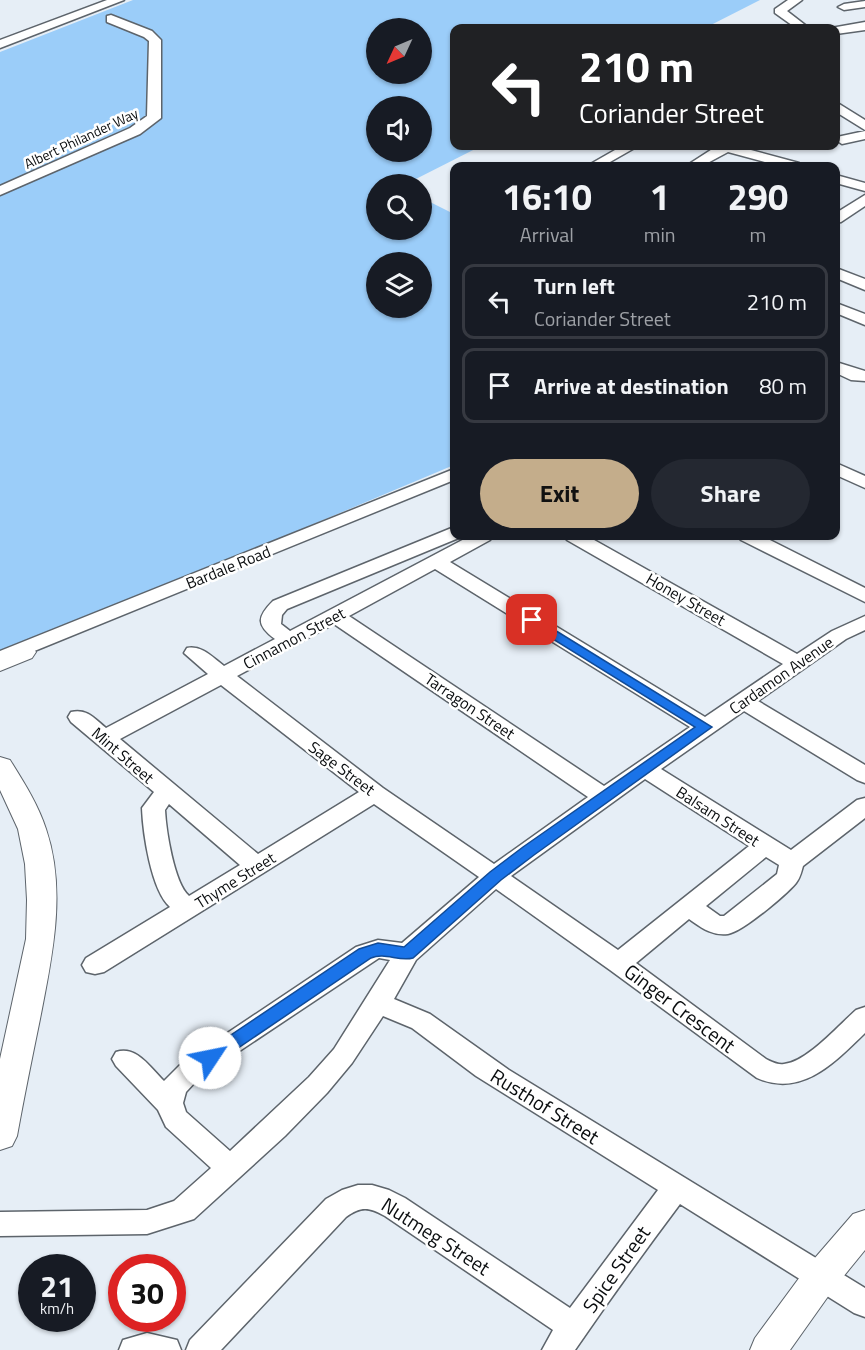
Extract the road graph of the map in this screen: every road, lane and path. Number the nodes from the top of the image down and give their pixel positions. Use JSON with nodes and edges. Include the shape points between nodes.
{"nodes":[{"id":1,"x":118,"y":0,"type":"edge"},
{"id":2,"x":796,"y":0,"type":"edge"},
{"id":3,"x":865,"y":4,"type":"edge"},
{"id":4,"x":844,"y":8,"type":"dead end"},
{"id":5,"x":111,"y":19,"type":"dead end"},
{"id":6,"x":797,"y":24,"type":"edge"},
{"id":7,"x":865,"y":26,"type":"edge"},
{"id":8,"x":840,"y":29,"type":"edge"},
{"id":9,"x":0,"y":44,"type":"edge"},
{"id":10,"x":840,"y":109,"type":"edge"},
{"id":11,"x":865,"y":126,"type":"edge"},
{"id":12,"x":865,"y":135,"type":"edge"},
{"id":13,"x":842,"y":140,"type":"dead end"},
{"id":14,"x":624,"y":150,"type":"edge"},
{"id":15,"x":721,"y":150,"type":"edge"},
{"id":16,"x":741,"y":150,"type":"edge"},
{"id":17,"x":601,"y":162,"type":"edge"},
{"id":18,"x":700,"y":162,"type":"edge"},
{"id":19,"x":781,"y":162,"type":"edge"},
{"id":20,"x":840,"y":180,"type":"edge"},
{"id":21,"x":865,"y":188,"type":"edge"},
{"id":22,"x":0,"y":191,"type":"edge"},
{"id":23,"x":865,"y":199,"type":"edge"},
{"id":24,"x":840,"y":216,"type":"edge"},
{"id":25,"x":840,"y":275,"type":"edge"},
{"id":26,"x":862,"y":284,"type":"edge"},
{"id":27,"x":840,"y":293,"type":"edge"},
{"id":28,"x":840,"y":310,"type":"edge"},
{"id":29,"x":865,"y":320,"type":"edge"},
{"id":30,"x":840,"y":369,"type":"edge"},
{"id":31,"x":865,"y":376,"type":"edge"},
{"id":32,"x":840,"y":470,"type":"edge"},
{"id":33,"x":450,"y":476,"type":"edge"},
{"id":34,"x":859,"y":480,"type":"edge"},
{"id":35,"x":840,"y":487,"type":"edge"},
{"id":36,"x":450,"y":535,"type":"edge"},
{"id":37,"x":475,"y":540,"type":"edge"},
{"id":38,"x":581,"y":540,"type":"edge"},
{"id":39,"x":757,"y":540,"type":"edge"},
{"id":40,"x":435,"y":561,"type":"junction"},
{"id":41,"x":865,"y":607,"type":"edge"},
{"id":42,"x":335,"y":616,"type":"junction"},
{"id":43,"x":289,"y":640,"type":"junction"},
{"id":44,"x":194,"y":653,"type":"dead end"},
{"id":45,"x":8,"y":658,"type":"edge"},
{"id":46,"x":797,"y":663,"type":"junction"},
{"id":47,"x":222,"y":676,"type":"junction"},
{"id":48,"x":743,"y":701,"type":"junction"},
{"id":49,"x":79,"y":717,"type":"dead end"},
{"id":50,"x":705,"y":727,"type":"junction"},
{"id":51,"x":105,"y":738,"type":"junction"},
{"id":52,"x":0,"y":766,"type":"edge"},
{"id":53,"x":645,"y":769,"type":"junction"},
{"id":54,"x":865,"y":775,"type":"edge"},
{"id":55,"x":167,"y":792,"type":"junction"},
{"id":56,"x":375,"y":793,"type":"junction"},
{"id":57,"x":604,"y":796,"type":"junction"},
{"id":58,"x":865,"y":806,"type":"edge"},
{"id":59,"x":765,"y":846,"type":"junction"},
{"id":60,"x":792,"y":862,"type":"junction"},
{"id":61,"x":257,"y":866,"type":"junction"},
{"id":62,"x":495,"y":876,"type":"junction"},
{"id":63,"x":689,"y":907,"type":"junction"},
{"id":64,"x":188,"y":909,"type":"junction"},
{"id":65,"x":407,"y":953,"type":"junction"},
{"id":66,"x":619,"y":963,"type":"junction"},
{"id":67,"x":95,"y":965,"type":"dead end"},
{"id":68,"x":377,"y":1005,"type":"junction"},
{"id":69,"x":865,"y":1017,"type":"edge"},
{"id":70,"x":125,"y":1059,"type":"dead end"},
{"id":71,"x":169,"y":1103,"type":"junction"},
{"id":72,"x":0,"y":1136,"type":"edge"},
{"id":73,"x":231,"y":1169,"type":"junction"},
{"id":74,"x":676,"y":1188,"type":"junction"},
{"id":75,"x":0,"y":1224,"type":"edge"},
{"id":76,"x":865,"y":1225,"type":"edge"},
{"id":77,"x":821,"y":1277,"type":"junction"},
{"id":78,"x":865,"y":1304,"type":"edge"},
{"id":79,"x":566,"y":1339,"type":"edge"},
{"id":80,"x":134,"y":1350,"type":"edge"},
{"id":81,"x":166,"y":1350,"type":"edge"},
{"id":82,"x":201,"y":1350,"type":"edge"},
{"id":83,"x":768,"y":1350,"type":"edge"}],
"edges":[{"from":1,"to":9,"type":"street"},
{"from":2,"to":6,"type":"street","via":[[778,11]]},
{"from":3,"to":4,"type":"street"},
{"from":5,"to":22,"type":"street","name":"Albert Philander Way","via":[[155,40],[154,118],[135,131]]},
{"from":7,"to":8,"type":"street"},
{"from":10,"to":11,"type":"street"},
{"from":12,"to":13,"type":"street"},
{"from":14,"to":17,"type":"street"},
{"from":15,"to":18,"type":"street"},
{"from":16,"to":19,"type":"street"},
{"from":20,"to":21,"type":"street"},
{"from":23,"to":24,"type":"street"},
{"from":25,"to":26,"type":"street"},
{"from":26,"to":27,"type":"street"},
{"from":28,"to":29,"type":"street"},
{"from":30,"to":31,"type":"street"},
{"from":32,"to":34,"type":"street"},
{"from":33,"to":45,"type":"street","name":"Bardale Road"},
{"from":34,"to":35,"type":"street"},
{"from":36,"to":43,"type":"street","via":[[280,606],[270,621]]},
{"from":37,"to":40,"type":"street","name":"Cinnamon Street"},
{"from":38,"to":46,"type":"street","name":"Honey Street"},
{"from":39,"to":41,"type":"street","via":[[837,583]]},
{"from":40,"to":42,"type":"street","name":"Cinnamon Street"},
{"from":40,"to":50,"type":"street"},
{"from":41,"to":46,"type":"street","name":"Cardamon Avenue","via":[[839,635]]},
{"from":42,"to":43,"type":"street","name":"Cinnamon Street"},
{"from":42,"to":57,"type":"street","name":"Tarragon Street"},
{"from":43,"to":47,"type":"street","name":"Cinnamon Street"},
{"from":44,"to":47,"type":"street","name":"Sage Street"},
{"from":46,"to":48,"type":"street","name":"Cardamon Avenue"},
{"from":47,"to":51,"type":"street","name":"Cinnamon Street"},
{"from":47,"to":56,"type":"street","name":"Sage Street"},
{"from":48,"to":50,"type":"street","name":"Cardamon Avenue"},
{"from":48,"to":54,"type":"street"},
{"from":49,"to":51,"type":"street","name":"Mint Street"},
{"from":50,"to":53,"type":"street","name":"Cardamon Avenue"},
{"from":51,"to":55,"type":"street","name":"Mint Street"},
{"from":52,"to":72,"type":"street","via":[[32,828],[42,900],[41,939]]},
{"from":53,"to":57,"type":"street","name":"Cardamon Avenue"},
{"from":53,"to":59,"type":"street","name":"Balsam Street"},
{"from":55,"to":61,"type":"street","name":"Mint Street"},
{"from":55,"to":64,"type":"street","name":"Mint Street","via":[[153,808],[154,826],[170,891]]},
{"from":56,"to":61,"type":"street","name":"Thyme Street"},
{"from":56,"to":62,"type":"street","name":"Sage Street"},
{"from":57,"to":62,"type":"street","name":"Cardamon Avenue"},
{"from":58,"to":60,"type":"street"},
{"from":59,"to":60,"type":"street","name":"Balsam Street"},
{"from":59,"to":63,"type":"street"},
{"from":60,"to":63,"type":"street","via":[[785,880],[729,925],[715,925]]},
{"from":61,"to":64,"type":"street","name":"Thyme Street"},
{"from":62,"to":65,"type":"street","name":"Cardamon Avenue"},
{"from":62,"to":66,"type":"street","name":"Ginger Crescent"},
{"from":63,"to":66,"type":"street"},
{"from":64,"to":67,"type":"street","name":"Thyme Street"},
{"from":65,"to":68,"type":"street","name":"Cardamon Avenue"},
{"from":65,"to":71,"type":"street","via":[[378,949],[365,954],[190,1071],[175,1086]]},
{"from":66,"to":69,"type":"street","name":"Ginger Crescent","via":[[757,1066],[781,1076],[808,1067]]},
{"from":68,"to":73,"type":"street","name":"Cardamon Avenue","via":[[318,1085]]},
{"from":68,"to":74,"type":"street","name":"Rusthof Street","via":[[411,1013],[513,1087]]},
{"from":70,"to":71,"type":"street"},
{"from":71,"to":73,"type":"street","via":[[177,1119]]},
{"from":73,"to":75,"type":"street","name":"Cardamon Avenue","via":[[184,1210],[155,1221]]},
{"from":74,"to":77,"type":"street","name":"Rusthof Street"},
{"from":74,"to":79,"type":"street","name":"Spice Street"},
{"from":76,"to":77,"type":"street"},
{"from":77,"to":78,"type":"street","name":"Rusthof Street"},
{"from":77,"to":83,"type":"street"},
{"from":79,"to":82,"type":"street","name":"Nutmeg Street","via":[[395,1207],[372,1196],[358,1195],[336,1208]]},
{"from":80,"to":81,"type":"street"}]}
